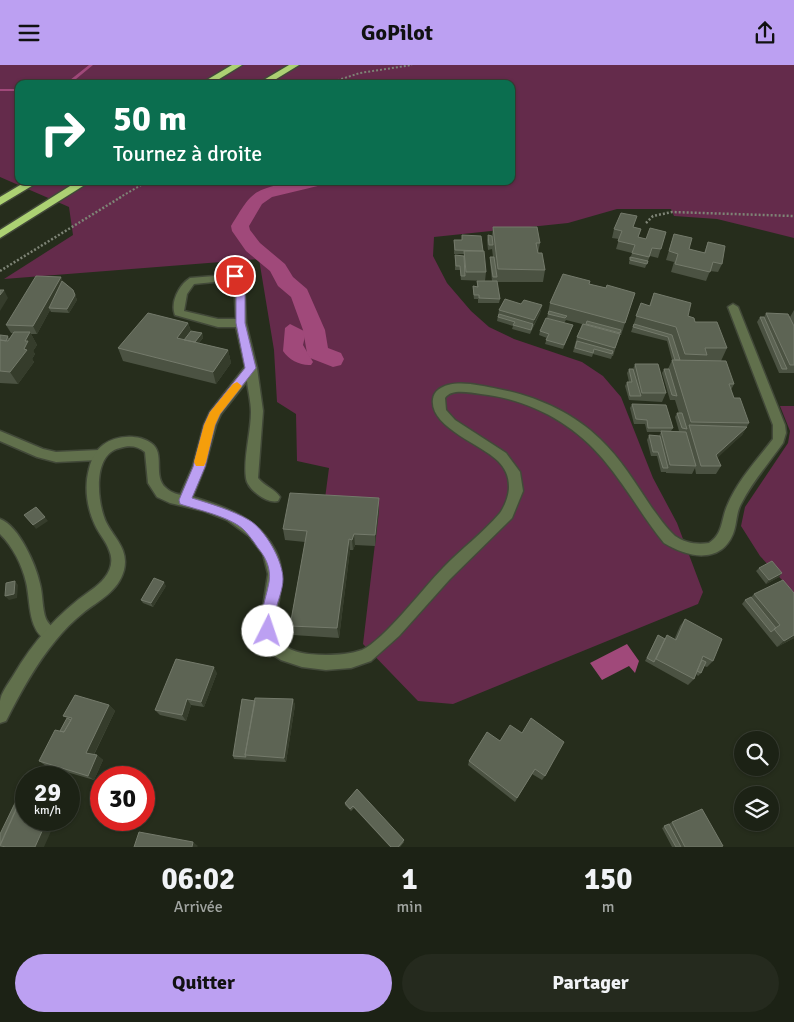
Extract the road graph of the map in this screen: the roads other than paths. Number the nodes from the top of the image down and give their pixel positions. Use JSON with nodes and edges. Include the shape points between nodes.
{"nodes":[{"id":1,"x":238,"y":65,"type":"edge"},
{"id":2,"x":295,"y":65,"type":"edge"},
{"id":3,"x":211,"y":80,"type":"edge"},
{"id":4,"x":268,"y":80,"type":"edge"},
{"id":5,"x":28,"y":185,"type":"edge"},
{"id":6,"x":80,"y":185,"type":"edge"},
{"id":7,"x":0,"y":202,"type":"edge"},
{"id":8,"x":0,"y":235,"type":"edge"},
{"id":9,"x":733,"y":307,"type":"dead end"},
{"id":10,"x":240,"y":323,"type":"junction"},
{"id":11,"x":251,"y":368,"type":"junction"},
{"id":12,"x":0,"y":436,"type":"edge"},
{"id":13,"x":100,"y":455,"type":"junction"},
{"id":14,"x":273,"y":497,"type":"dead end"},
{"id":15,"x":185,"y":500,"type":"junction"},
{"id":16,"x":0,"y":525,"type":"edge"},
{"id":17,"x":50,"y":635,"type":"junction"},
{"id":18,"x":0,"y":715,"type":"edge"}],
"edges":[{"from":1,"to":3,"type":"highway"},
{"from":2,"to":4,"type":"highway"},
{"from":5,"to":7,"type":"highway"},
{"from":6,"to":8,"type":"highway"},
{"from":9,"to":15,"type":"street","via":[[772,404],[780,433],[779,441],[734,503],[724,537],[716,547],[702,551],[689,549],[669,539],[608,456],[566,418],[526,401],[474,389],[451,389],[439,397],[442,414],[504,460],[517,478],[517,495],[507,515],[380,645],[367,656],[328,663],[288,657],[275,647],[268,631],[276,581],[275,565],[270,553],[247,525]]},
{"from":10,"to":10,"type":"street","via":[[239,277],[194,280],[188,284],[179,303],[179,313],[218,323]]},
{"from":10,"to":11,"type":"street"},
{"from":11,"to":14,"type":"street","via":[[257,411],[252,479]]},
{"from":11,"to":15,"type":"street","via":[[216,412]]},
{"from":12,"to":13,"type":"street","via":[[56,457]]},
{"from":13,"to":15,"type":"street","via":[[113,443],[145,444],[151,450],[154,483],[166,496]]},
{"from":13,"to":17,"type":"street","via":[[93,494],[98,519],[116,549],[118,565],[112,580],[72,612]]},
{"from":16,"to":17,"type":"street","via":[[14,539],[22,554],[33,582],[39,621]]},
{"from":17,"to":18,"type":"street","via":[[35,652]]}]}
